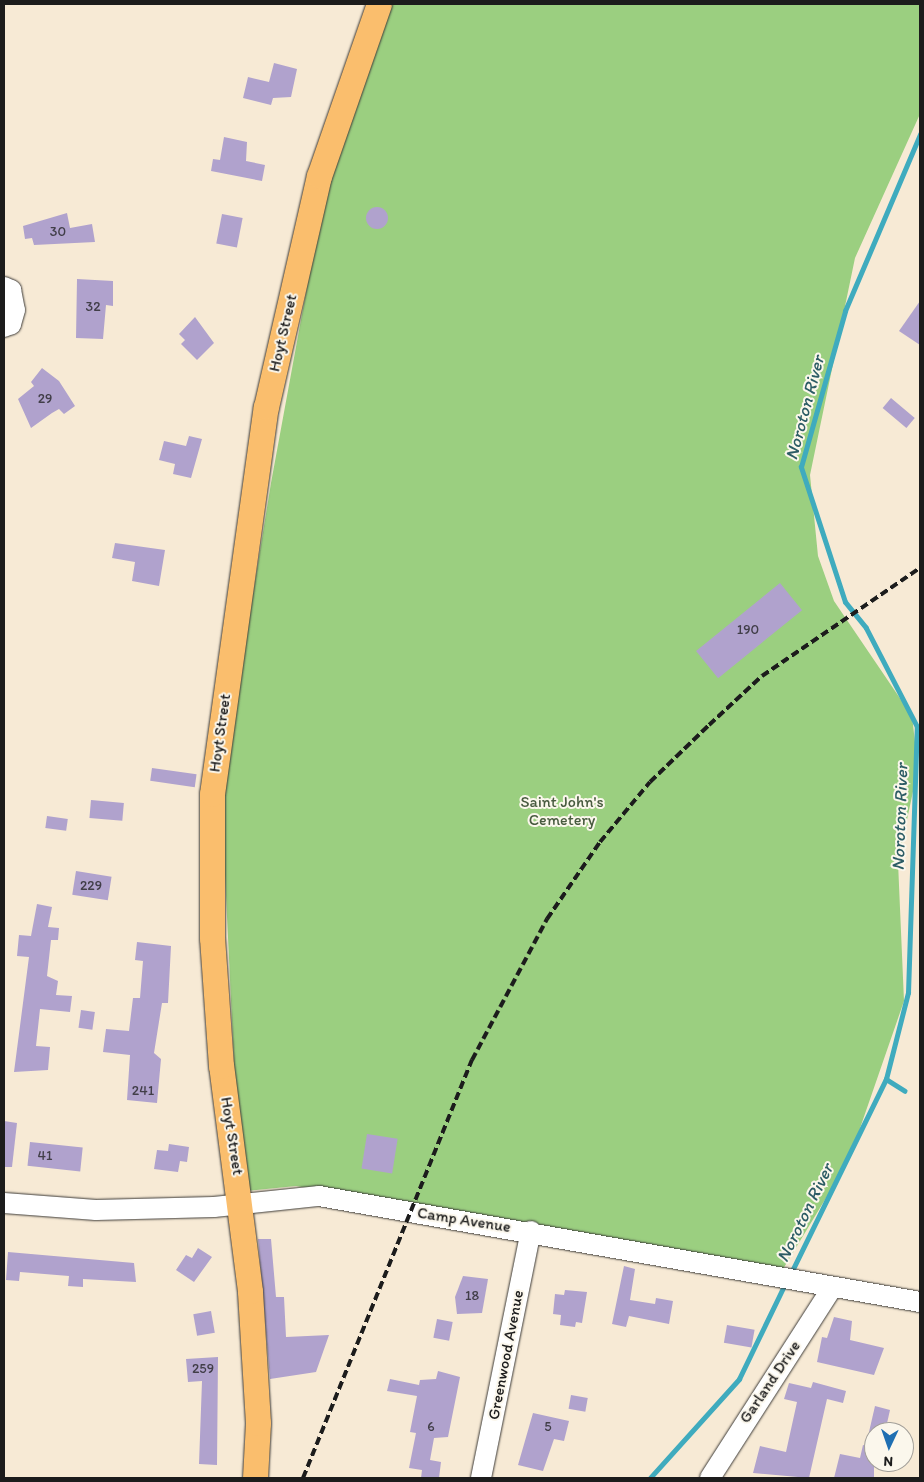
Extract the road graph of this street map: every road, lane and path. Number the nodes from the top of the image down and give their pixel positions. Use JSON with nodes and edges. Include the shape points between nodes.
{"nodes":[{"id":1,"x":379,"y":4,"type":"edge"},
{"id":2,"x":4,"y":287,"type":"edge"},
{"id":3,"x":4,"y":327,"type":"edge"},
{"id":4,"x":4,"y":1202,"type":"edge"},
{"id":5,"x":242,"y":1203,"type":"junction"},
{"id":6,"x":531,"y":1231,"type":"junction"},
{"id":7,"x":832,"y":1288,"type":"junction"},
{"id":8,"x":920,"y":1302,"type":"edge"},
{"id":9,"x":255,"y":1478,"type":"edge"},
{"id":10,"x":481,"y":1478,"type":"edge"},
{"id":11,"x":710,"y":1478,"type":"edge"}],
"edges":[{"from":1,"to":5,"type":"main road","name":"Hoyt Street","via":[[319,176],[266,407],[212,794],[211,910],[221,1066]]},
{"from":2,"to":3,"type":"street","via":[[11,290],[15,310],[11,324]]},
{"from":4,"to":5,"type":"street","name":"Camp Avenue","via":[[96,1210]]},
{"from":5,"to":6,"type":"street","name":"Camp Avenue","via":[[319,1196]]},
{"from":5,"to":9,"type":"main road","name":"Hoyt Street","via":[[258,1404]]},
{"from":6,"to":7,"type":"street","name":"Camp Avenue"},
{"from":6,"to":10,"type":"street","name":"Greenwood Avenue"},
{"from":7,"to":8,"type":"street","name":"Camp Avenue"},
{"from":7,"to":11,"type":"street","name":"Garland Drive"}]}
